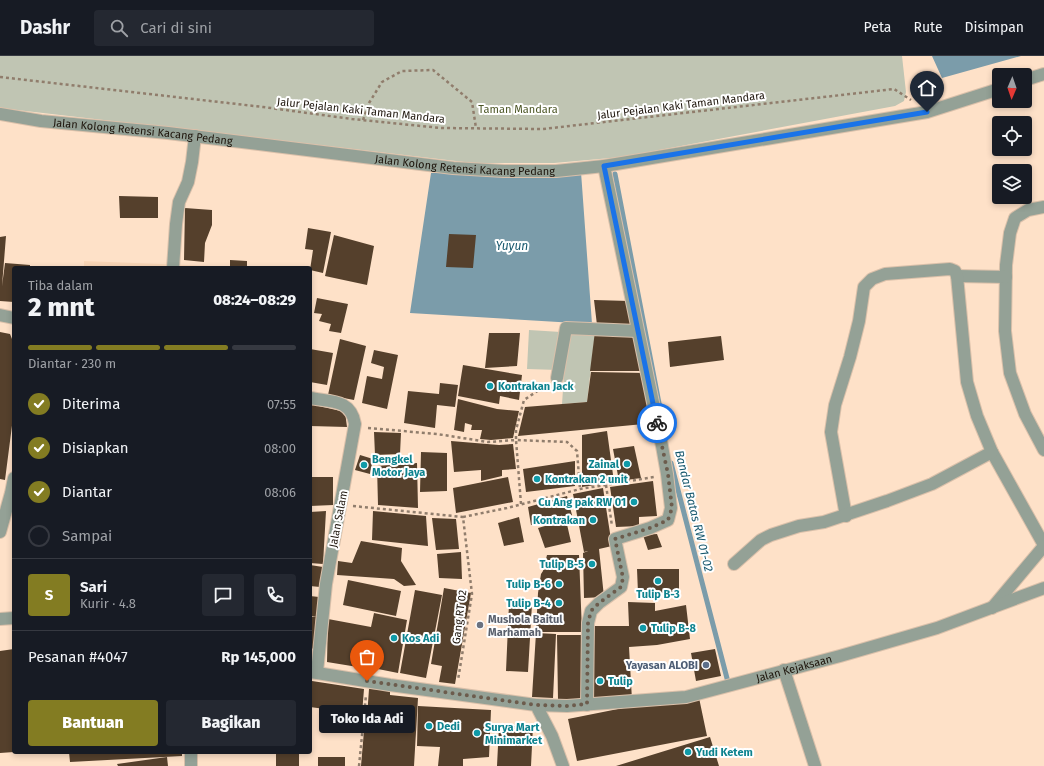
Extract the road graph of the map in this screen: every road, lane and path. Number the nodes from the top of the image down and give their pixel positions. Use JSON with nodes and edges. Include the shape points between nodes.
{"nodes":[{"id":1,"x":1044,"y":74,"type":"edge"},
{"id":2,"x":0,"y":77,"type":"edge"},
{"id":3,"x":1032,"y":78,"type":"edge"},
{"id":4,"x":992,"y":90,"type":"edge"},
{"id":5,"x":927,"y":112,"type":"junction"},
{"id":6,"x":0,"y":114,"type":"edge"},
{"id":7,"x":363,"y":120,"type":"junction"},
{"id":8,"x":476,"y":128,"type":"junction"},
{"id":9,"x":195,"y":136,"type":"junction"},
{"id":10,"x":604,"y":166,"type":"junction"},
{"id":11,"x":1044,"y":206,"type":"edge"},
{"id":12,"x":173,"y":266,"type":"edge"},
{"id":13,"x":957,"y":276,"type":"junction"},
{"id":14,"x":1006,"y":277,"type":"junction"},
{"id":15,"x":0,"y":316,"type":"edge"},
{"id":16,"x":12,"y":318,"type":"edge"},
{"id":17,"x":637,"y":331,"type":"junction"},
{"id":18,"x":557,"y":378,"type":"joint"},
{"id":19,"x":312,"y":398,"type":"edge"},
{"id":20,"x":355,"y":427,"type":"junction"},
{"id":21,"x":516,"y":440,"type":"junction"},
{"id":22,"x":1044,"y":450,"type":"edge"},
{"id":23,"x":992,"y":452,"type":"junction"},
{"id":24,"x":668,"y":474,"type":"junction"},
{"id":25,"x":606,"y":485,"type":"junction"},
{"id":26,"x":12,"y":487,"type":"edge"},
{"id":27,"x":580,"y":489,"type":"junction"},
{"id":28,"x":521,"y":504,"type":"junction"},
{"id":29,"x":341,"y":505,"type":"junction"},
{"id":30,"x":846,"y":516,"type":"junction"},
{"id":31,"x":463,"y":518,"type":"junction"},
{"id":32,"x":0,"y":532,"type":"edge"},
{"id":33,"x":615,"y":539,"type":"junction"},
{"id":34,"x":1044,"y":545,"type":"edge"},
{"id":35,"x":734,"y":564,"type":"dead end"},
{"id":36,"x":1044,"y":588,"type":"edge"},
{"id":37,"x":991,"y":609,"type":"junction"},
{"id":38,"x":12,"y":618,"type":"edge"},
{"id":39,"x":0,"y":619,"type":"edge"},
{"id":40,"x":784,"y":670,"type":"junction"},
{"id":41,"x":314,"y":672,"type":"edge"},
{"id":42,"x":367,"y":681,"type":"junction"},
{"id":43,"x":456,"y":693,"type":"junction"},
{"id":44,"x":587,"y":704,"type":"junction"},
{"id":45,"x":536,"y":705,"type":"junction"},
{"id":46,"x":191,"y":754,"type":"edge"},
{"id":47,"x":191,"y":766,"type":"edge"},
{"id":48,"x":359,"y":766,"type":"edge"},
{"id":49,"x":563,"y":766,"type":"edge"},
{"id":50,"x":815,"y":766,"type":"edge"}],
"edges":[{"from":1,"to":3,"type":"street"},
{"from":2,"to":7,"type":"path","name":"Jalur Pejalan Kaki Taman Mandara"},
{"from":4,"to":5,"type":"street","name":"Jalan Kolong Retensi Kacang Pedang"},
{"from":5,"to":8,"type":"path","name":"Jalur Pejalan Kaki Taman Mandara","via":[[894,89],[543,129]]},
{"from":5,"to":10,"type":"street","name":"Jalan Kolong Retensi Kacang Pedang"},
{"from":6,"to":9,"type":"street","name":"Jalan Kolong Retensi Kacang Pedang","via":[[41,121]]},
{"from":7,"to":8,"type":"path","name":"Jalur Pejalan Kaki Taman Mandara","via":[[441,128]]},
{"from":7,"to":8,"type":"path","via":[[382,82],[402,71],[433,70],[472,102]]},
{"from":9,"to":10,"type":"street","name":"Jalan Kolong Retensi Kacang Pedang","via":[[453,168],[556,171]]},
{"from":9,"to":12,"type":"street","via":[[188,182],[179,202]]},
{"from":10,"to":17,"type":"street"},
{"from":11,"to":14,"type":"street","via":[[1028,210],[1015,218],[1010,233]]},
{"from":13,"to":14,"type":"street"},
{"from":13,"to":23,"type":"street","via":[[968,382],[977,416]]},
{"from":13,"to":30,"type":"street","via":[[955,271],[950,269],[885,274],[872,279],[864,287],[859,321],[835,405],[831,432]]},
{"from":14,"to":22,"type":"street","via":[[1005,331],[1010,373],[1025,414]]},
{"from":15,"to":16,"type":"street"},
{"from":17,"to":18,"type":"street","via":[[566,328]]},
{"from":17,"to":24,"type":"street"},
{"from":18,"to":21,"type":"path","via":[[524,400]]},
{"from":19,"to":20,"type":"street","name":"Jalan Salam","via":[[347,407],[354,415]]},
{"from":20,"to":21,"type":"path","via":[[437,434],[488,442]]},
{"from":20,"to":29,"type":"street","name":"Jalan Salam"},
{"from":21,"to":27,"type":"path","via":[[567,442],[577,451]]},
{"from":21,"to":28,"type":"path"},
{"from":23,"to":30,"type":"street","via":[[932,484]]},
{"from":23,"to":34,"type":"street"},
{"from":24,"to":25,"type":"path"},
{"from":24,"to":33,"type":"street","via":[[672,508],[668,520]]},
{"from":25,"to":27,"type":"path"},
{"from":25,"to":33,"type":"path"},
{"from":26,"to":32,"type":"street"},
{"from":27,"to":28,"type":"path"},
{"from":28,"to":31,"type":"path"},
{"from":29,"to":31,"type":"path"},
{"from":29,"to":41,"type":"street","name":"Jalan Salam","via":[[326,584]]},
{"from":30,"to":35,"type":"street","via":[[771,535],[761,540]]},
{"from":31,"to":43,"type":"path","name":"Gang RT 02","via":[[472,594]]},
{"from":33,"to":44,"type":"street","via":[[623,578],[621,587],[591,611],[588,623]]},
{"from":34,"to":37,"type":"street"},
{"from":36,"to":37,"type":"street","name":"Jalan Kejaksaan"},
{"from":37,"to":40,"type":"street","name":"Jalan Kejaksaan","via":[[937,628]]},
{"from":38,"to":39,"type":"street"},
{"from":40,"to":44,"type":"street","name":"Jalan Kejaksaan","via":[[730,687],[686,697]]},
{"from":40,"to":50,"type":"street"},
{"from":41,"to":42,"type":"street","name":"Jalan Kejaksaan"},
{"from":42,"to":43,"type":"street","name":"Jalan Kejaksaan"},
{"from":42,"to":48,"type":"path"},
{"from":43,"to":45,"type":"street","name":"Jalan Kejaksaan"},
{"from":44,"to":45,"type":"street","name":"Jalan Kejaksaan"},
{"from":45,"to":49,"type":"street","via":[[552,736]]},
{"from":46,"to":47,"type":"street"}]}
